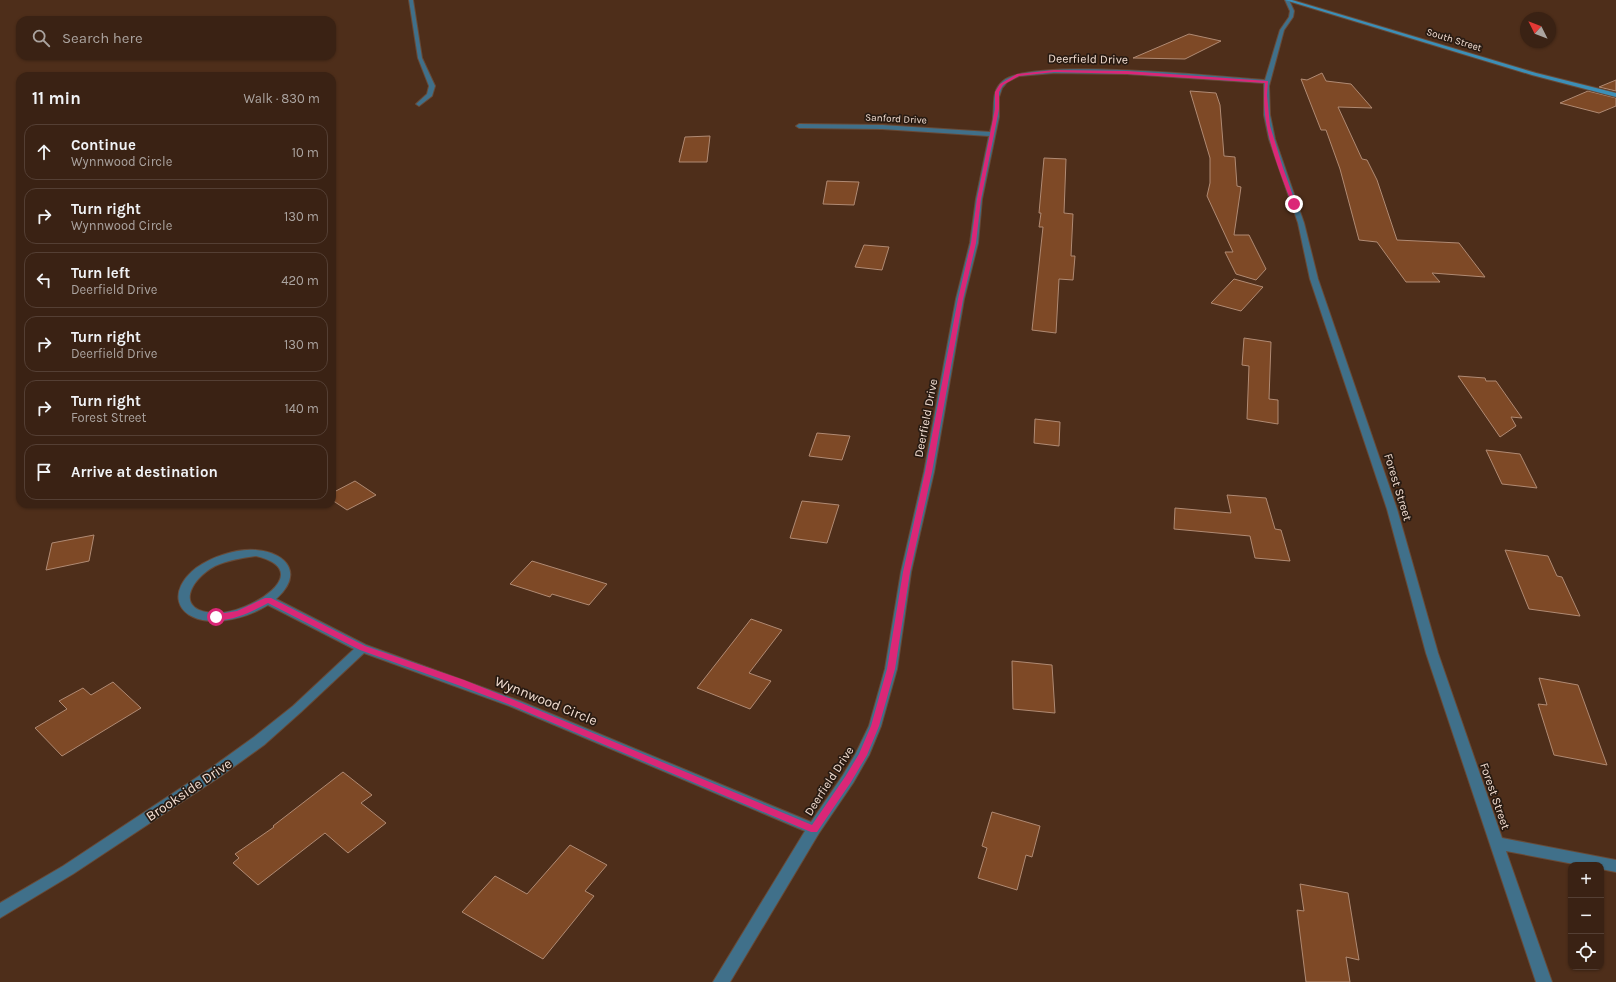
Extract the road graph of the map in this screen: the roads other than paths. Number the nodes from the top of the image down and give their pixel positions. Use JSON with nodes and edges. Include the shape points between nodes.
{"nodes":[{"id":1,"x":411,"y":0,"type":"edge"},
{"id":2,"x":1287,"y":0,"type":"edge"},
{"id":3,"x":1267,"y":82,"type":"junction"},
{"id":4,"x":1616,"y":95,"type":"edge"},
{"id":5,"x":420,"y":104,"type":"dead end"},
{"id":6,"x":799,"y":126,"type":"dead end"},
{"id":7,"x":992,"y":134,"type":"junction"},
{"id":8,"x":268,"y":600,"type":"junction"},
{"id":9,"x":362,"y":648,"type":"junction"},
{"id":10,"x":814,"y":829,"type":"junction"},
{"id":11,"x":1497,"y":843,"type":"junction"},
{"id":12,"x":1616,"y":866,"type":"edge"},
{"id":13,"x":0,"y":911,"type":"edge"},
{"id":14,"x":721,"y":982,"type":"edge"},
{"id":15,"x":1544,"y":982,"type":"edge"}],
"edges":[{"from":1,"to":5,"type":"street","via":[[420,58],[432,86],[430,95]]},
{"from":2,"to":3,"type":"street","name":"Forest Street","via":[[1292,11],[1291,17],[1282,30]]},
{"from":2,"to":4,"type":"street","name":"South Street","via":[[1534,74]]},
{"from":3,"to":7,"type":"street","name":"Deerfield Drive","via":[[1110,72],[1025,73],[1009,79],[999,88]]},
{"from":3,"to":11,"type":"street","name":"Forest Street","via":[[1267,115],[1274,146],[1301,223],[1317,286],[1392,509],[1432,653]]},
{"from":6,"to":7,"type":"street","name":"Sanford Drive","via":[[882,127]]},
{"from":7,"to":10,"type":"street","name":"Deerfield Drive","via":[[979,199],[974,243],[960,299],[929,472],[906,572],[891,669],[875,726],[862,755]]},
{"from":8,"to":8,"type":"street","via":[[243,612],[216,617],[190,611],[182,600],[182,594],[189,581],[207,566],[232,556],[256,553],[276,558],[286,569],[283,584]]},
{"from":8,"to":9,"type":"street","name":"Wynnwood Circle"},
{"from":9,"to":10,"type":"street","name":"Wynnwood Circle","via":[[516,704]]},
{"from":9,"to":13,"type":"street","name":"Brookside Drive","via":[[259,741],[74,866]]},
{"from":10,"to":14,"type":"street","name":"Deerfield Drive"},
{"from":11,"to":12,"type":"street"},
{"from":11,"to":15,"type":"street","name":"Forest Street"}]}
